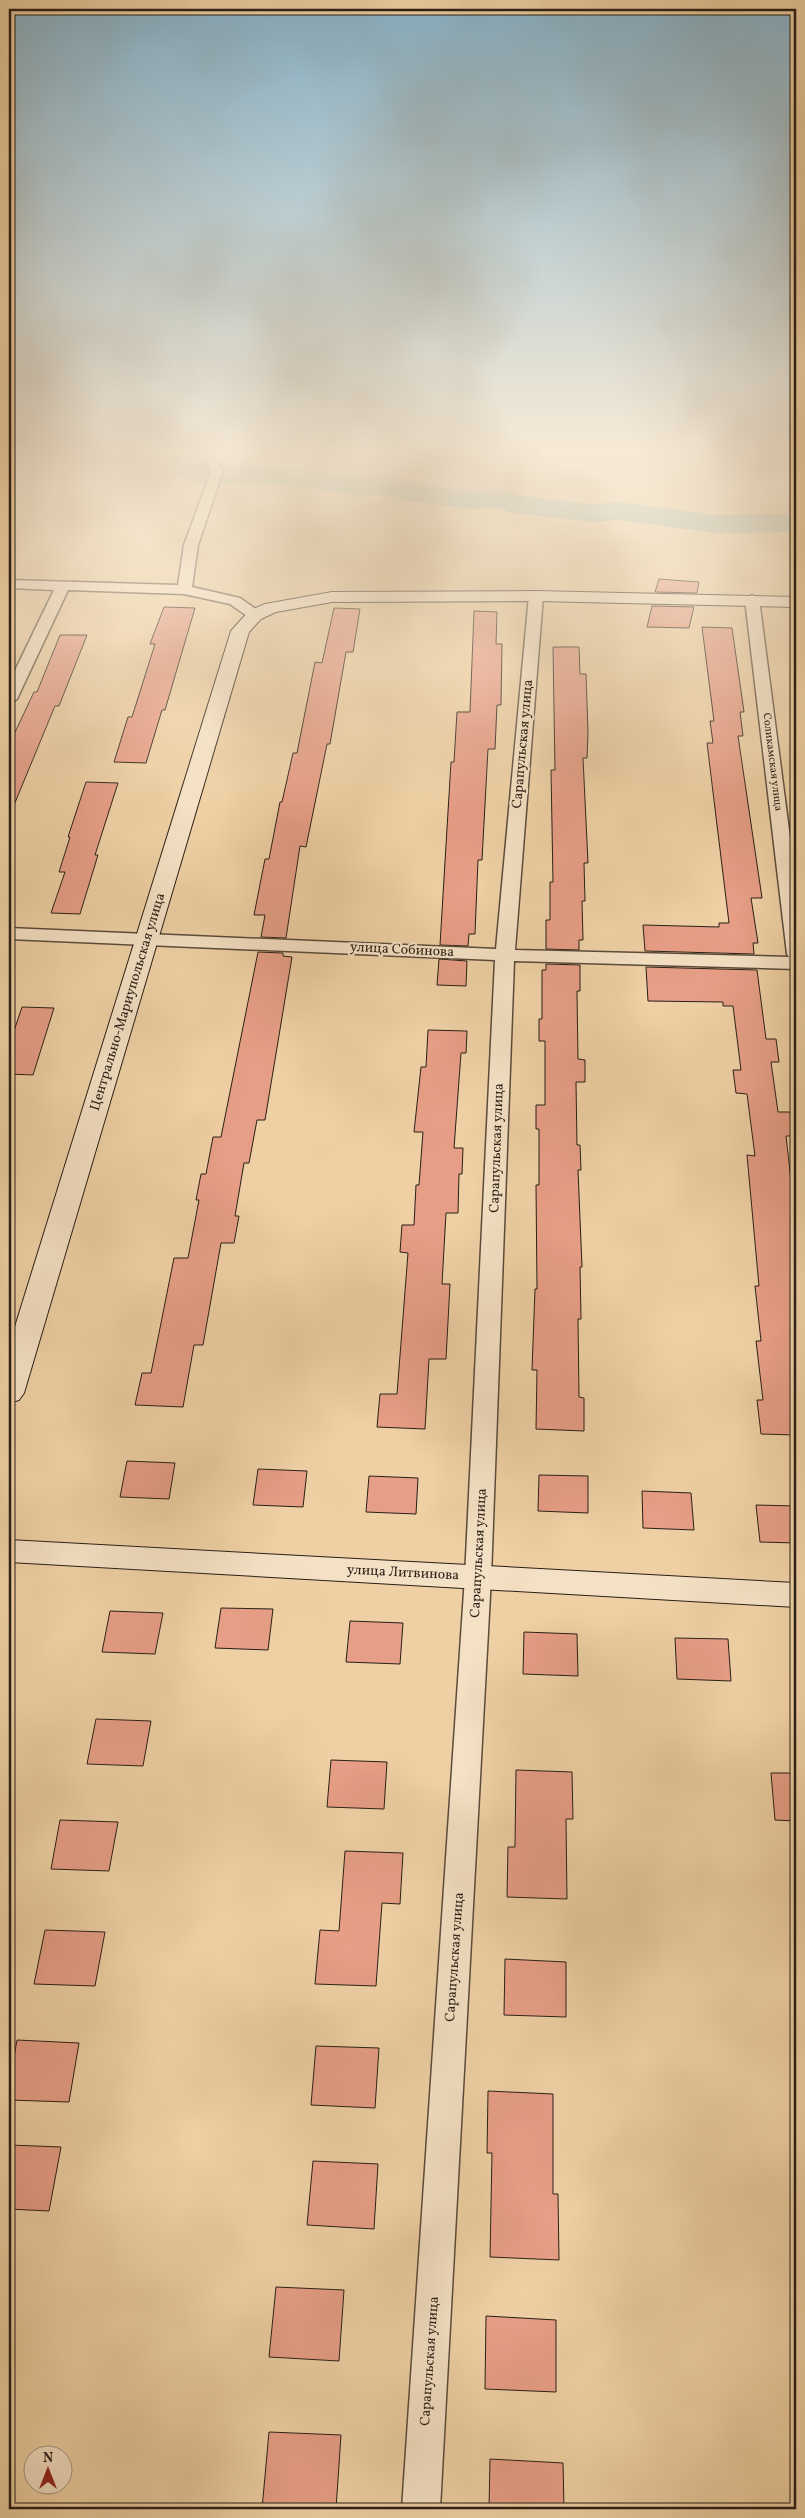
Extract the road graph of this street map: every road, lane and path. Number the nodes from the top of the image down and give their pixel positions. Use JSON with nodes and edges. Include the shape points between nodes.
{"nodes":[{"id":1,"x":186,"y":574,"type":"edge"},
{"id":2,"x":9,"y":584,"type":"edge"},
{"id":3,"x":62,"y":586,"type":"junction"},
{"id":4,"x":184,"y":590,"type":"junction"},
{"id":5,"x":536,"y":596,"type":"junction"},
{"id":6,"x":752,"y":599,"type":"junction"},
{"id":7,"x":796,"y":602,"type":"edge"},
{"id":8,"x":255,"y":615,"type":"junction"},
{"id":9,"x":9,"y":699,"type":"edge"},
{"id":10,"x":9,"y":933,"type":"edge"},
{"id":11,"x":147,"y":938,"type":"junction"},
{"id":12,"x":796,"y":954,"type":"edge"},
{"id":13,"x":505,"y":955,"type":"junction"},
{"id":14,"x":796,"y":963,"type":"edge"},
{"id":15,"x":9,"y":1393,"type":"edge"},
{"id":16,"x":9,"y":1551,"type":"edge"},
{"id":17,"x":478,"y":1577,"type":"junction"},
{"id":18,"x":796,"y":1595,"type":"edge"},
{"id":19,"x":421,"y":2509,"type":"edge"}],
"edges":[{"from":1,"to":4,"type":"street"},
{"from":2,"to":3,"type":"street"},
{"from":3,"to":4,"type":"street"},
{"from":3,"to":9,"type":"street"},
{"from":4,"to":8,"type":"street","via":[[235,600]]},
{"from":5,"to":6,"type":"street"},
{"from":5,"to":8,"type":"street","via":[[332,598],[271,608]]},
{"from":5,"to":13,"type":"street","name":"Сарапульская улица"},
{"from":6,"to":7,"type":"street"},
{"from":6,"to":12,"type":"street","name":"Соликамская улица"},
{"from":8,"to":11,"type":"street","name":"Центрально-Мариупольская улица","via":[[240,631]]},
{"from":10,"to":11,"type":"street","name":"улица Собинова"},
{"from":11,"to":13,"type":"street","name":"улица Собинова"},
{"from":11,"to":15,"type":"street","name":"Центрально-Мариупольская улица"},
{"from":13,"to":14,"type":"street","name":"улица Собинова"},
{"from":13,"to":17,"type":"street","name":"Сарапульская улица"},
{"from":16,"to":17,"type":"street","name":"улица Литвинова"},
{"from":17,"to":18,"type":"street","name":"улица Литвинова"},
{"from":17,"to":19,"type":"street","name":"Сарапульская улица"}]}
